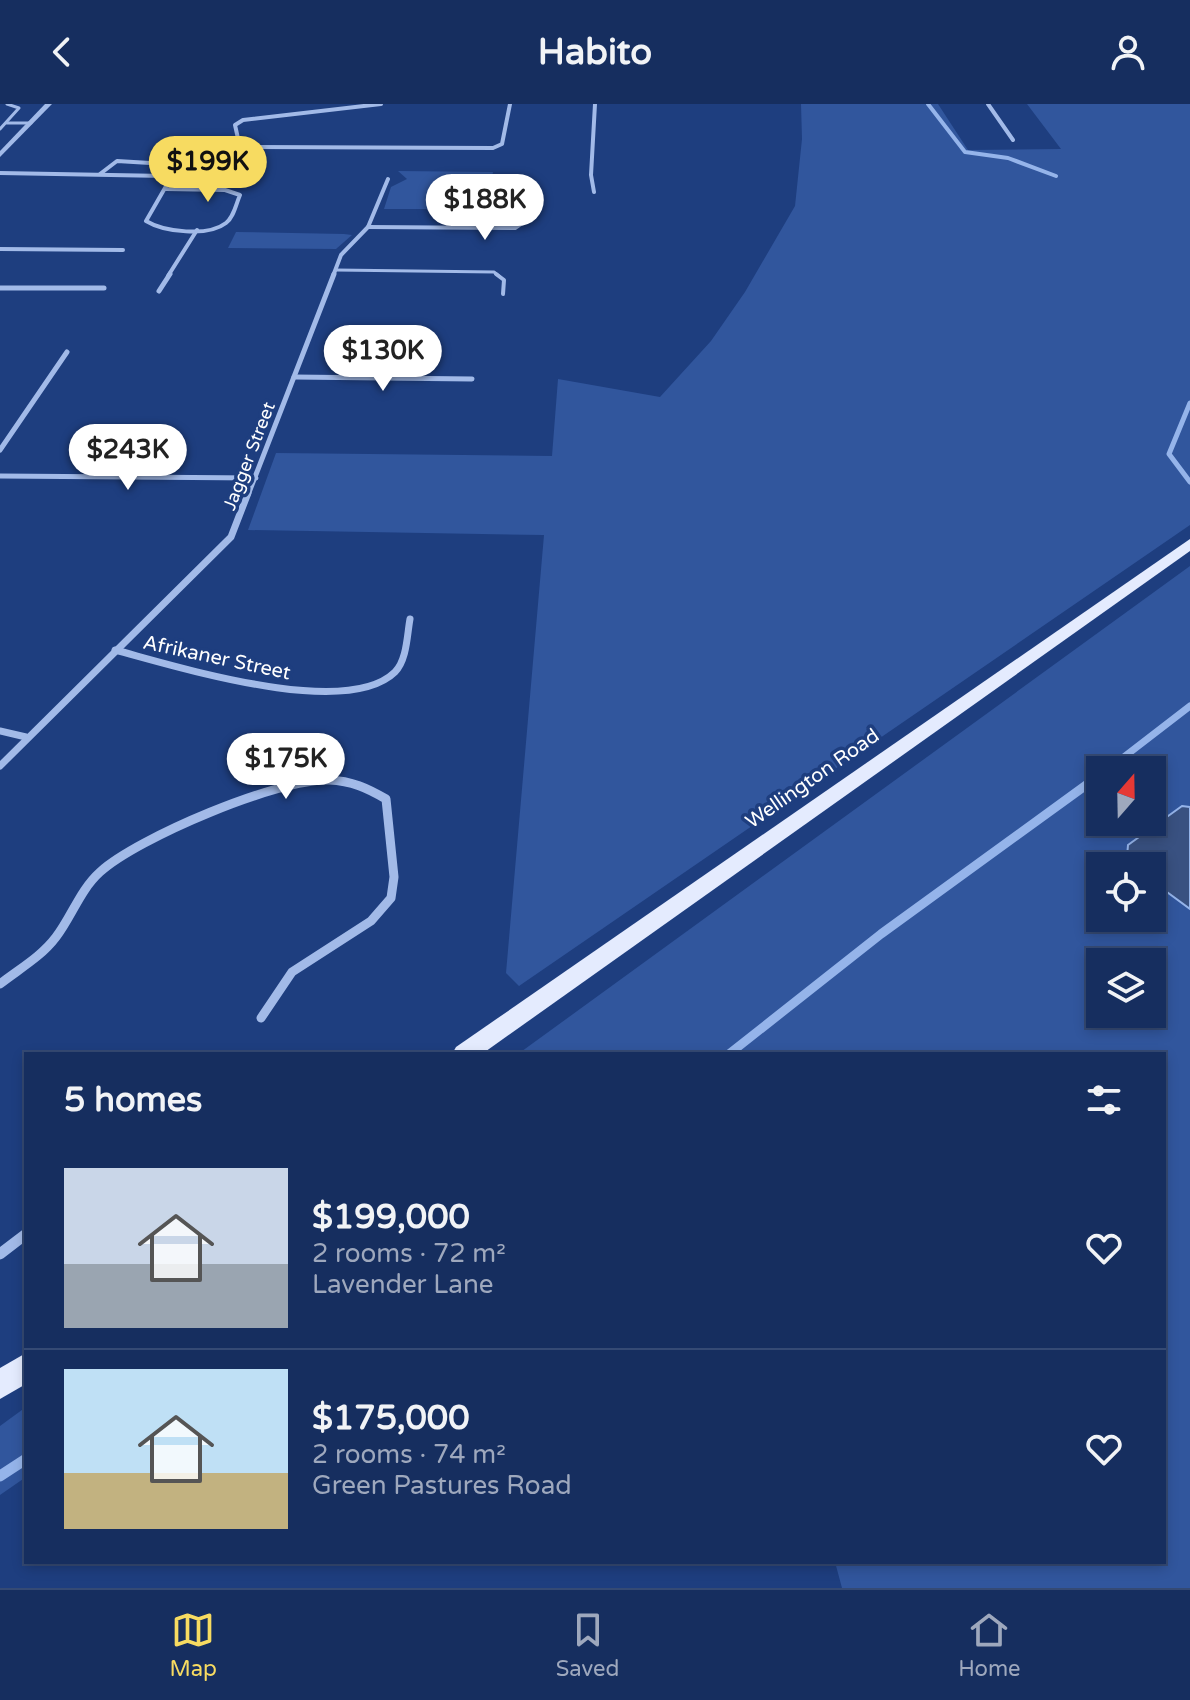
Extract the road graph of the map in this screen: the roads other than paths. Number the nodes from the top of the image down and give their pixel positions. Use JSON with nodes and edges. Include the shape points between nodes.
{"nodes":[{"id":1,"x":7,"y":104,"type":"edge"},
{"id":2,"x":49,"y":104,"type":"edge"},
{"id":3,"x":381,"y":104,"type":"edge"},
{"id":4,"x":510,"y":104,"type":"edge"},
{"id":5,"x":595,"y":104,"type":"edge"},
{"id":6,"x":988,"y":104,"type":"edge"},
{"id":7,"x":7,"y":123,"type":"junction"},
{"id":8,"x":31,"y":123,"type":"junction"},
{"id":9,"x":0,"y":127,"type":"edge"},
{"id":10,"x":1013,"y":140,"type":"dead end"},
{"id":11,"x":248,"y":147,"type":"junction"},
{"id":12,"x":0,"y":155,"type":"edge"},
{"id":13,"x":0,"y":173,"type":"edge"},
{"id":14,"x":100,"y":174,"type":"junction"},
{"id":15,"x":388,"y":179,"type":"dead end"},
{"id":16,"x":166,"y":189,"type":"junction"},
{"id":17,"x":594,"y":192,"type":"dead end"},
{"id":18,"x":532,"y":193,"type":"dead end"},
{"id":19,"x":368,"y":227,"type":"junction"},
{"id":20,"x":197,"y":230,"type":"junction"},
{"id":21,"x":0,"y":249,"type":"edge"},
{"id":22,"x":123,"y":250,"type":"dead end"},
{"id":23,"x":336,"y":270,"type":"junction"},
{"id":24,"x":0,"y":288,"type":"edge"},
{"id":25,"x":104,"y":288,"type":"dead end"},
{"id":26,"x":159,"y":291,"type":"dead end"},
{"id":27,"x":503,"y":294,"type":"dead end"},
{"id":28,"x":67,"y":352,"type":"dead end"},
{"id":29,"x":294,"y":377,"type":"junction"},
{"id":30,"x":472,"y":379,"type":"dead end"},
{"id":31,"x":0,"y":450,"type":"edge"},
{"id":32,"x":0,"y":476,"type":"edge"},
{"id":33,"x":256,"y":478,"type":"junction"},
{"id":34,"x":1190,"y":544,"type":"edge"},
{"id":35,"x":410,"y":619,"type":"dead end"},
{"id":36,"x":115,"y":650,"type":"junction"},
{"id":37,"x":0,"y":731,"type":"edge"},
{"id":38,"x":26,"y":737,"type":"junction"},
{"id":39,"x":0,"y":766,"type":"edge"},
{"id":40,"x":0,"y":984,"type":"edge"},
{"id":41,"x":261,"y":1018,"type":"dead end"},
{"id":42,"x":467,"y":1052,"type":"edge"},
{"id":43,"x":24,"y":1236,"type":"edge"},
{"id":44,"x":0,"y":1254,"type":"edge"},
{"id":45,"x":24,"y":1368,"type":"edge"},
{"id":46,"x":0,"y":1385,"type":"edge"}],
"edges":[{"from":1,"to":7,"type":"lane","via":[[19,108]]},
{"from":2,"to":8,"type":"street"},
{"from":3,"to":11,"type":"street","via":[[239,121],[236,135]]},
{"from":4,"to":11,"type":"street","via":[[502,144],[493,148]]},
{"from":5,"to":17,"type":"street"},
{"from":6,"to":10,"type":"street"},
{"from":7,"to":8,"type":"lane"},
{"from":7,"to":9,"type":"lane"},
{"from":8,"to":12,"type":"street"},
{"from":11,"to":14,"type":"street","via":[[189,165],[117,161]]},
{"from":13,"to":14,"type":"street"},
{"from":14,"to":16,"type":"street","via":[[168,177]]},
{"from":15,"to":19,"type":"street","name":"Jagger Street"},
{"from":16,"to":20,"type":"street","via":[[147,224]]},
{"from":16,"to":20,"type":"street","via":[[240,195],[225,223]]},
{"from":18,"to":19,"type":"street","via":[[528,219],[515,228]]},
{"from":19,"to":23,"type":"street","name":"Jagger Street","via":[[341,255]]},
{"from":20,"to":26,"type":"street"},
{"from":21,"to":22,"type":"street"},
{"from":23,"to":27,"type":"lane","via":[[494,272],[504,280]]},
{"from":23,"to":29,"type":"street","name":"Jagger Street"},
{"from":24,"to":25,"type":"street"},
{"from":28,"to":31,"type":"street"},
{"from":29,"to":30,"type":"street"},
{"from":29,"to":33,"type":"street","name":"Jagger Street"},
{"from":32,"to":33,"type":"street"},
{"from":33,"to":36,"type":"street","name":"Jagger Street","via":[[231,537]]},
{"from":34,"to":42,"type":"main road","name":"Wellington Road"},
{"from":35,"to":36,"type":"street","name":"Afrikaner Street","via":[[395,673],[357,691],[258,685]]},
{"from":36,"to":38,"type":"street","name":"Jagger Street"},
{"from":37,"to":38,"type":"street"},
{"from":38,"to":39,"type":"street","name":"Jagger Street"},
{"from":40,"to":41,"type":"street","via":[[54,941],[86,884],[119,858],[281,785],[315,782],[375,789],[386,799],[394,877],[391,898],[371,921],[292,972]]},
{"from":43,"to":44,"type":"street"},
{"from":45,"to":46,"type":"main road"}]}
